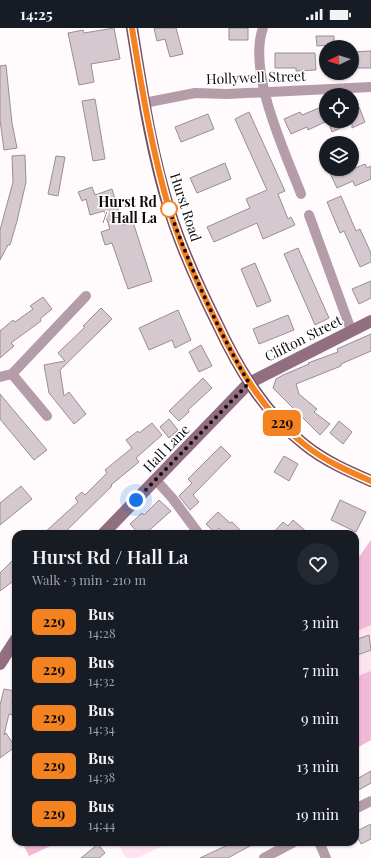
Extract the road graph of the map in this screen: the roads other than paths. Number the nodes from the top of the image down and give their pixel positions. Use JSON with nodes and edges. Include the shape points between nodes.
{"nodes":[{"id":1,"x":132,"y":28,"type":"edge"},
{"id":2,"x":263,"y":28,"type":"edge"},
{"id":3,"x":371,"y":87,"type":"edge"},
{"id":4,"x":265,"y":91,"type":"junction"},
{"id":5,"x":144,"y":103,"type":"junction"},
{"id":6,"x":301,"y":194,"type":"dead end"},
{"id":7,"x":309,"y":215,"type":"dead end"},
{"id":8,"x":86,"y":296,"type":"dead end"},
{"id":9,"x":371,"y":321,"type":"edge"},
{"id":10,"x":351,"y":330,"type":"junction"},
{"id":11,"x":12,"y":374,"type":"junction"},
{"id":12,"x":0,"y":377,"type":"edge"},
{"id":13,"x":249,"y":383,"type":"junction"},
{"id":14,"x":47,"y":416,"type":"dead end"},
{"id":15,"x":156,"y":480,"type":"junction"},
{"id":16,"x":371,"y":481,"type":"edge"},
{"id":17,"x":108,"y":530,"type":"edge"},
{"id":18,"x":196,"y":530,"type":"edge"},
{"id":19,"x":12,"y":645,"type":"edge"},
{"id":20,"x":0,"y":664,"type":"edge"},
{"id":21,"x":371,"y":801,"type":"edge"},
{"id":22,"x":359,"y":807,"type":"edge"},
{"id":23,"x":286,"y":846,"type":"edge"},
{"id":24,"x":321,"y":846,"type":"edge"},
{"id":25,"x":264,"y":858,"type":"edge"},
{"id":26,"x":326,"y":858,"type":"edge"}],
"edges":[{"from":1,"to":5,"type":"main road","name":"Hurst Road"},
{"from":2,"to":4,"type":"street","via":[[260,37],[259,71]]},
{"from":3,"to":4,"type":"street","name":"Hollywell Street"},
{"from":4,"to":5,"type":"street","name":"Hollywell Street","via":[[195,93]]},
{"from":4,"to":6,"type":"street"},
{"from":5,"to":13,"type":"main road","name":"Hurst Road","via":[[171,213],[198,286]]},
{"from":7,"to":10,"type":"street"},
{"from":8,"to":11,"type":"street"},
{"from":9,"to":10,"type":"street","name":"Clifton Street"},
{"from":10,"to":13,"type":"street","name":"Clifton Street"},
{"from":11,"to":12,"type":"street"},
{"from":11,"to":14,"type":"street"},
{"from":13,"to":15,"type":"street","name":"Hall Lane"},
{"from":13,"to":16,"type":"main road","name":"Hurst Road","via":[[304,445],[334,465]]},
{"from":15,"to":17,"type":"street","name":"Hall Lane"},
{"from":15,"to":18,"type":"street"},
{"from":19,"to":20,"type":"street"},
{"from":21,"to":22,"type":"street"},
{"from":23,"to":25,"type":"street"},
{"from":24,"to":26,"type":"street"}]}
